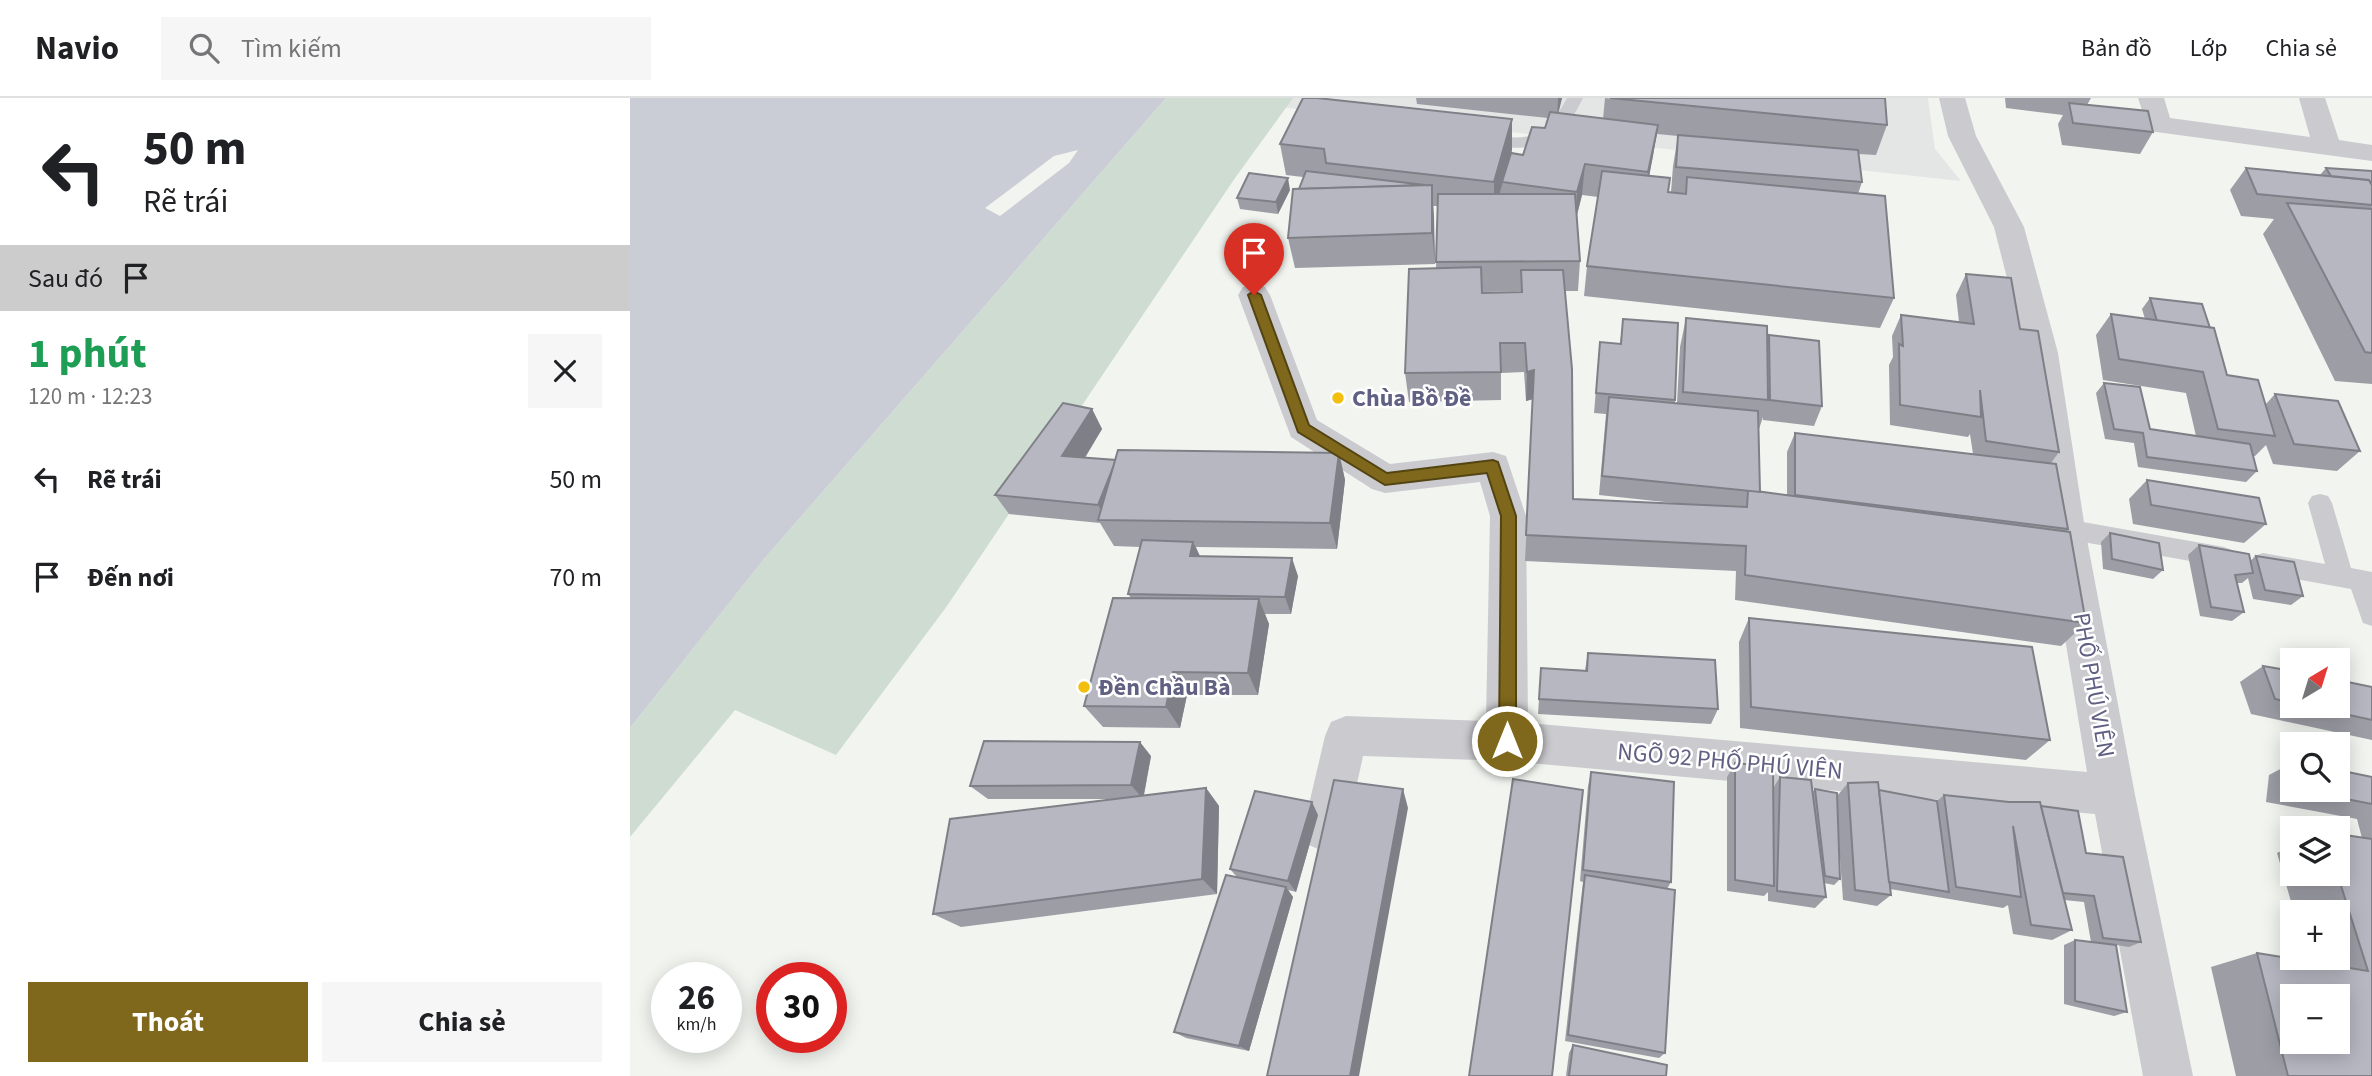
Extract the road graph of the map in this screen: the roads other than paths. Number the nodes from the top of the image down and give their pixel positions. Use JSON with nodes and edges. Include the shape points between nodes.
{"nodes":[{"id":1,"x":1575,"y":98,"type":"edge"},
{"id":2,"x":1952,"y":98,"type":"edge"},
{"id":3,"x":2151,"y":98,"type":"edge"},
{"id":4,"x":2312,"y":98,"type":"edge"},
{"id":5,"x":1457,"y":138,"type":"edge"},
{"id":6,"x":2327,"y":146,"type":"junction"},
{"id":7,"x":2372,"y":153,"type":"edge"},
{"id":8,"x":1254,"y":295,"type":"dead end"},
{"id":9,"x":2320,"y":503,"type":"dead end"},
{"id":10,"x":2066,"y":529,"type":"junction"},
{"id":11,"x":2358,"y":580,"type":"edge"},
{"id":12,"x":2372,"y":615,"type":"edge"},
{"id":13,"x":1507,"y":741,"type":"junction"},
{"id":14,"x":2113,"y":795,"type":"junction"},
{"id":15,"x":1315,"y":872,"type":"edge"},
{"id":16,"x":2168,"y":1076,"type":"edge"}],
"edges":[{"from":1,"to":5,"type":"lane","via":[[1558,130],[1535,141]]},
{"from":2,"to":10,"type":"street","name":"PHỐ PHÚ VIÊN","via":[[1962,136],[2013,239],[2042,352]]},
{"from":3,"to":6,"type":"street","via":[[2159,125]]},
{"from":4,"to":6,"type":"street"},
{"from":6,"to":7,"type":"street"},
{"from":8,"to":13,"type":"street","via":[[1303,428],[1385,479],[1493,466],[1508,516]]},
{"from":9,"to":11,"type":"lane"},
{"from":10,"to":11,"type":"lane"},
{"from":10,"to":14,"type":"street","name":"PHỐ PHÚ VIÊN"},
{"from":11,"to":12,"type":"lane"},
{"from":13,"to":14,"type":"street","name":"NGÕ 92 PHỐ PHÚ VIÊN"},
{"from":13,"to":15,"type":"street","name":"NGÕ 92 PHỐ PHÚ VIÊN","via":[[1346,736]]},
{"from":14,"to":16,"type":"street","name":"PHỐ PHÚ VIÊN"}]}
